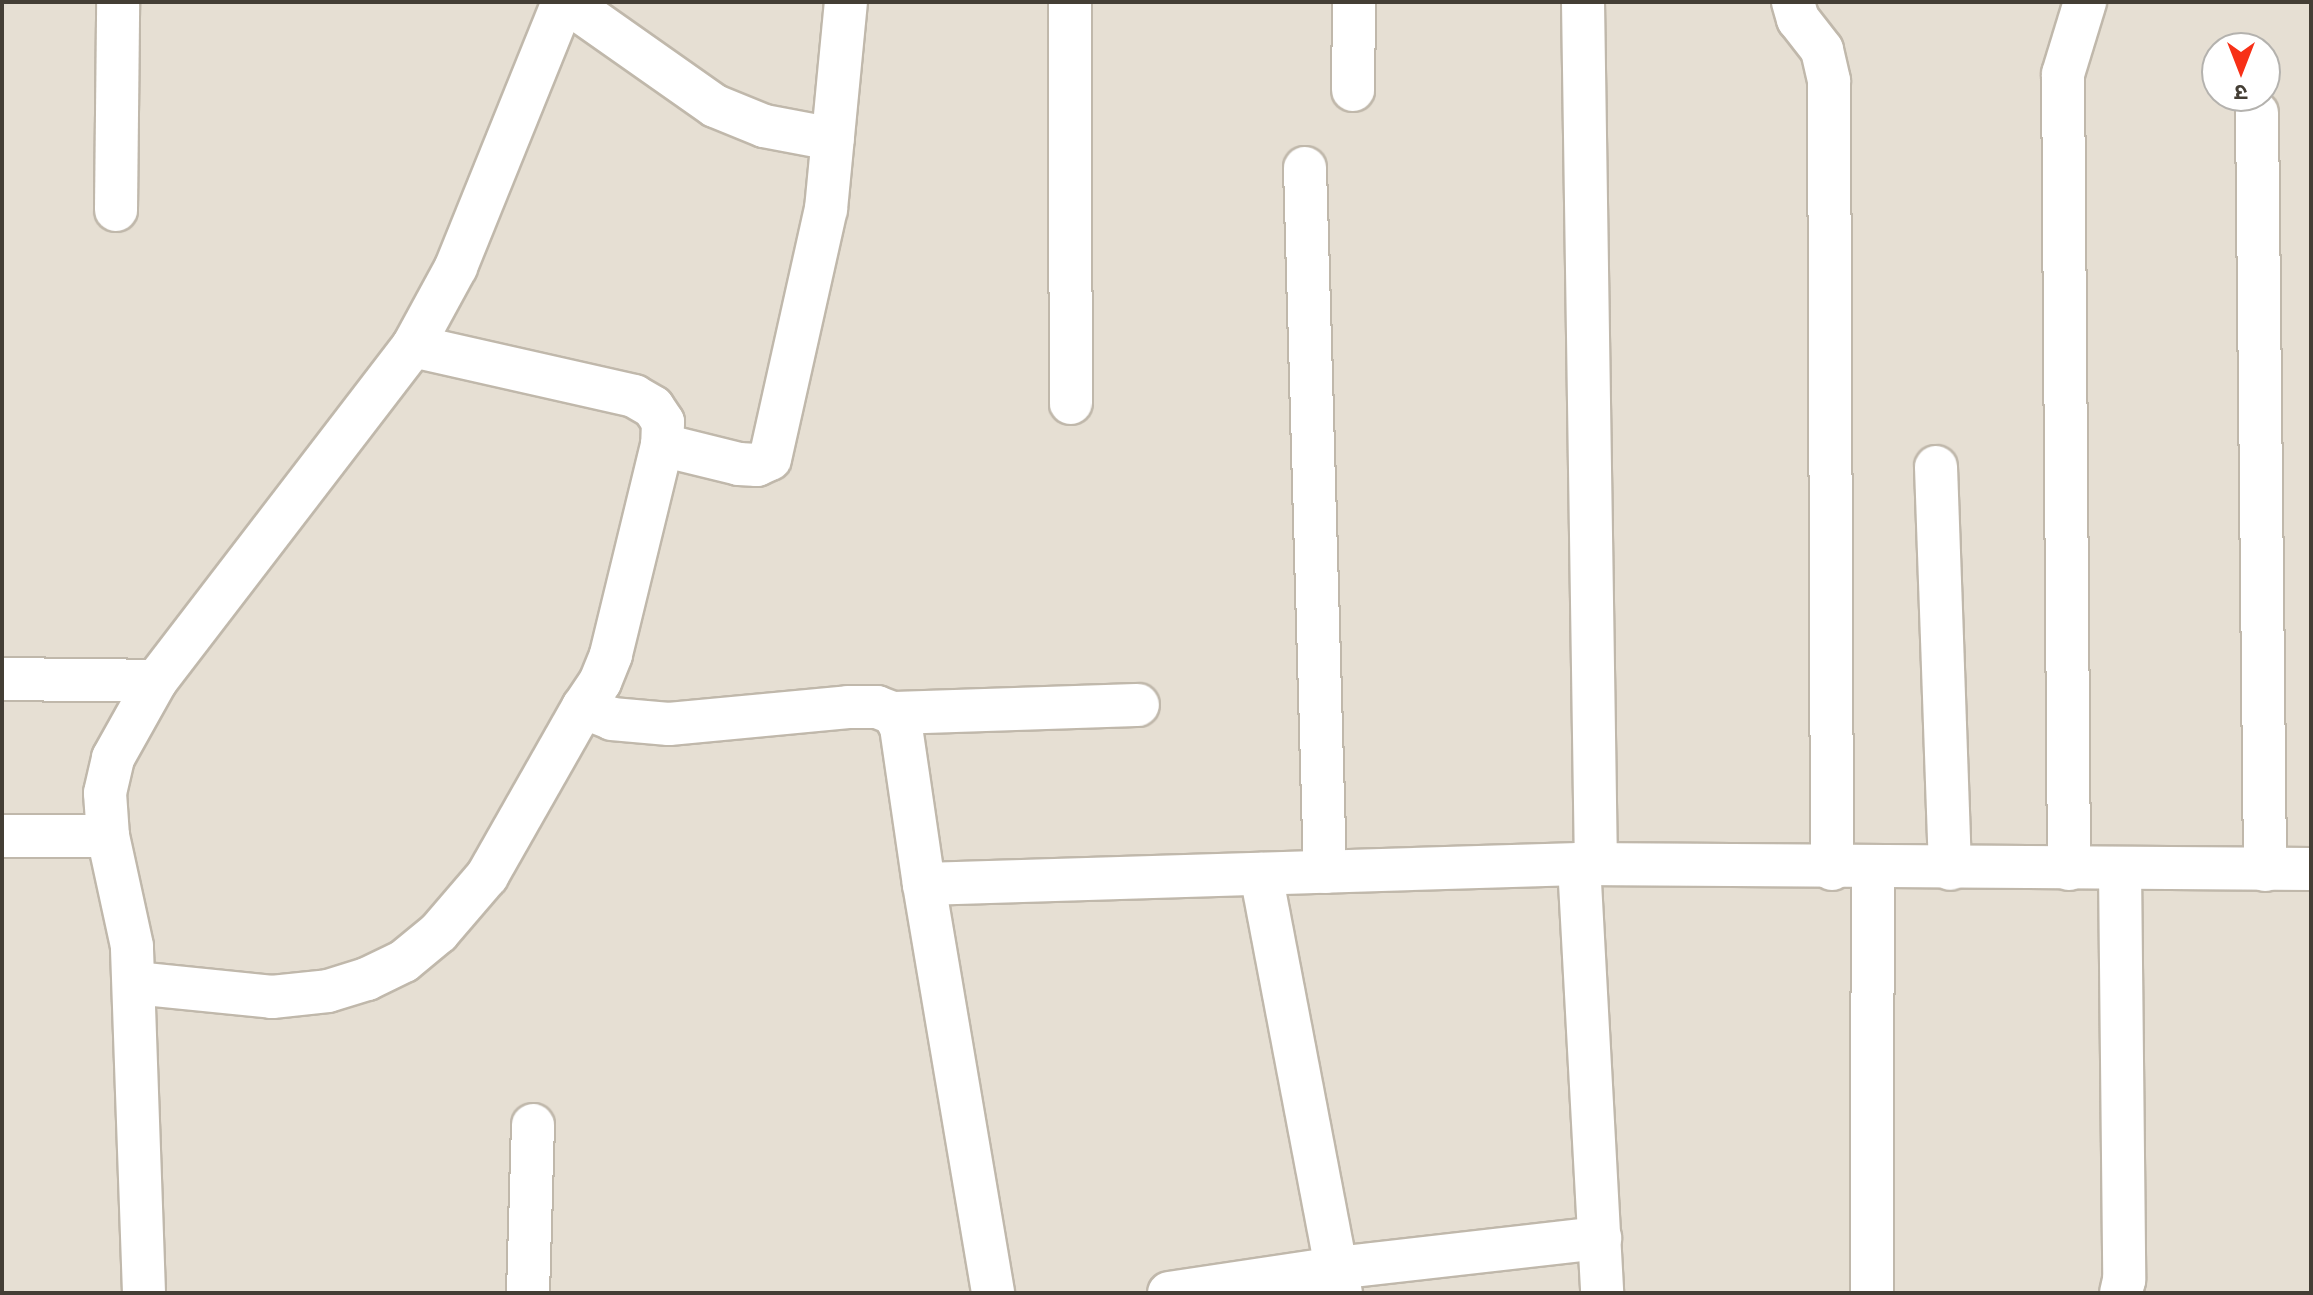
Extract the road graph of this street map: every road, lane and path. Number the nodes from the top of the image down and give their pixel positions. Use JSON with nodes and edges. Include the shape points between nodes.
{"nodes":[{"id":1,"x":118,"y":2,"type":"edge"},
{"id":2,"x":565,"y":2,"type":"edge"},
{"id":3,"x":846,"y":2,"type":"edge"},
{"id":4,"x":1070,"y":2,"type":"edge"},
{"id":5,"x":1354,"y":2,"type":"edge"},
{"id":6,"x":1583,"y":2,"type":"edge"},
{"id":7,"x":1793,"y":2,"type":"edge"},
{"id":8,"x":2085,"y":2,"type":"edge"},
{"id":9,"x":1353,"y":90,"type":"dead end"},
{"id":10,"x":2257,"y":113,"type":"dead end"},
{"id":11,"x":833,"y":139,"type":"junction"},
{"id":12,"x":1305,"y":168,"type":"dead end"},
{"id":13,"x":116,"y":210,"type":"dead end"},
{"id":14,"x":413,"y":346,"type":"junction"},
{"id":15,"x":1071,"y":403,"type":"dead end"},
{"id":16,"x":662,"y":445,"type":"junction"},
{"id":17,"x":1936,"y":467,"type":"dead end"},
{"id":18,"x":2,"y":679,"type":"edge"},
{"id":19,"x":156,"y":681,"type":"junction"},
{"id":20,"x":1138,"y":705,"type":"dead end"},
{"id":21,"x":583,"y":707,"type":"junction"},
{"id":22,"x":893,"y":713,"type":"junction"},
{"id":23,"x":2,"y":836,"type":"edge"},
{"id":24,"x":108,"y":836,"type":"junction"},
{"id":25,"x":1588,"y":864,"type":"junction"},
{"id":26,"x":1852,"y":869,"type":"junction"},
{"id":27,"x":1950,"y":869,"type":"junction"},
{"id":28,"x":2069,"y":869,"type":"junction"},
{"id":29,"x":2120,"y":869,"type":"junction"},
{"id":30,"x":2311,"y":869,"type":"edge"},
{"id":31,"x":2265,"y":870,"type":"junction"},
{"id":32,"x":1325,"y":872,"type":"junction"},
{"id":33,"x":1261,"y":874,"type":"junction"},
{"id":34,"x":924,"y":884,"type":"junction"},
{"id":35,"x":135,"y":983,"type":"junction"},
{"id":36,"x":533,"y":1125,"type":"dead end"},
{"id":37,"x":1600,"y":1238,"type":"junction"},
{"id":38,"x":1339,"y":1281,"type":"edge"},
{"id":39,"x":144,"y":1293,"type":"edge"},
{"id":40,"x":528,"y":1293,"type":"edge"},
{"id":41,"x":993,"y":1293,"type":"edge"},
{"id":42,"x":1169,"y":1293,"type":"edge"},
{"id":43,"x":1602,"y":1293,"type":"edge"},
{"id":44,"x":1872,"y":1293,"type":"edge"},
{"id":45,"x":2121,"y":1293,"type":"edge"}],
"edges":[{"from":1,"to":13,"type":"street"},
{"from":2,"to":11,"type":"street","via":[[715,106],[764,126]]},
{"from":2,"to":14,"type":"street","via":[[461,255]]},
{"from":3,"to":11,"type":"street"},
{"from":4,"to":15,"type":"street"},
{"from":5,"to":9,"type":"street"},
{"from":6,"to":25,"type":"street"},
{"from":7,"to":26,"type":"street","via":[[1798,19],[1822,50],[1829,81]]},
{"from":8,"to":28,"type":"street","via":[[2063,74]]},
{"from":10,"to":31,"type":"street"},
{"from":11,"to":16,"type":"street","via":[[821,237],[770,459],[739,464]]},
{"from":12,"to":32,"type":"street"},
{"from":14,"to":16,"type":"street","via":[[634,396],[653,407],[663,422]]},
{"from":14,"to":19,"type":"street"},
{"from":16,"to":21,"type":"street","via":[[611,655]]},
{"from":17,"to":27,"type":"street"},
{"from":18,"to":19,"type":"street"},
{"from":19,"to":24,"type":"street","via":[[113,758],[105,793]]},
{"from":20,"to":22,"type":"street"},
{"from":21,"to":22,"type":"street","via":[[612,719],[654,724],[848,707]]},
{"from":21,"to":35,"type":"street","via":[[487,876],[439,932],[404,961],[328,991],[272,997]]},
{"from":22,"to":34,"type":"street","via":[[901,727]]},
{"from":23,"to":24,"type":"street"},
{"from":24,"to":35,"type":"street"},
{"from":25,"to":26,"type":"street"},
{"from":25,"to":32,"type":"street"},
{"from":25,"to":37,"type":"street"},
{"from":26,"to":27,"type":"street"},
{"from":26,"to":44,"type":"street"},
{"from":27,"to":28,"type":"street"},
{"from":28,"to":29,"type":"street"},
{"from":29,"to":31,"type":"street"},
{"from":29,"to":45,"type":"street"},
{"from":30,"to":31,"type":"street"},
{"from":32,"to":33,"type":"street"},
{"from":33,"to":34,"type":"street"},
{"from":33,"to":38,"type":"street"},
{"from":34,"to":41,"type":"street"},
{"from":35,"to":39,"type":"street"},
{"from":36,"to":40,"type":"street"},
{"from":37,"to":38,"type":"street"},
{"from":37,"to":43,"type":"street"},
{"from":38,"to":42,"type":"street"}]}
